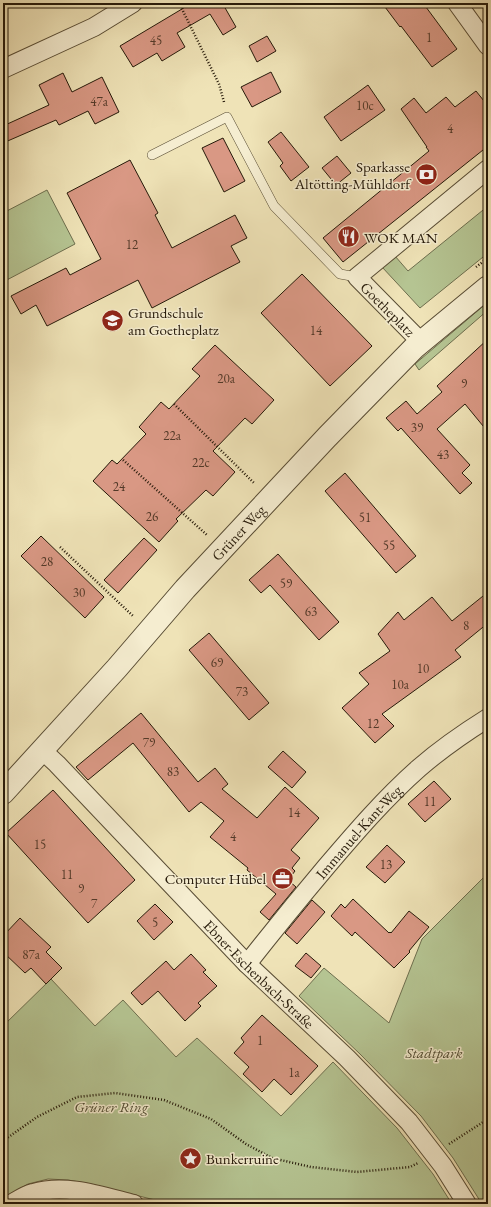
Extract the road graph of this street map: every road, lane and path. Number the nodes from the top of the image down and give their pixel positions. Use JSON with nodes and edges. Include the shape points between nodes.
{"nodes":[{"id":1,"x":133,"y":3,"type":"edge"},
{"id":2,"x":179,"y":3,"type":"edge"},
{"id":3,"x":457,"y":3,"type":"edge"},
{"id":4,"x":488,"y":46,"type":"edge"},
{"id":5,"x":3,"y":69,"type":"edge"},
{"id":6,"x":228,"y":117,"type":"junction"},
{"id":7,"x":152,"y":155,"type":"dead end"},
{"id":8,"x":488,"y":169,"type":"edge"},
{"id":9,"x":357,"y":278,"type":"junction"},
{"id":10,"x":488,"y":287,"type":"edge"},
{"id":11,"x":421,"y":342,"type":"junction"},
{"id":12,"x":174,"y":404,"type":"dead end"},
{"id":13,"x":123,"y":460,"type":"dead end"},
{"id":14,"x":255,"y":484,"type":"dead end"},
{"id":15,"x":207,"y":535,"type":"dead end"},
{"id":16,"x":60,"y":546,"type":"dead end"},
{"id":17,"x":133,"y":616,"type":"dead end"},
{"id":18,"x":488,"y":718,"type":"edge"},
{"id":19,"x":42,"y":750,"type":"junction"},
{"id":20,"x":5,"y":788,"type":"edge"},
{"id":21,"x":247,"y":964,"type":"junction"},
{"id":22,"x":488,"y":1119,"type":"edge"},
{"id":23,"x":3,"y":1141,"type":"edge"},
{"id":24,"x":434,"y":1154,"type":"junction"},
{"id":25,"x":11,"y":1204,"type":"edge"},
{"id":26,"x":134,"y":1204,"type":"edge"},
{"id":27,"x":467,"y":1204,"type":"edge"}],
"edges":[{"from":1,"to":5,"type":"street","via":[[94,27]]},
{"from":2,"to":6,"type":"path","via":[[219,84]]},
{"from":3,"to":4,"type":"street"},
{"from":6,"to":7,"type":"lane"},
{"from":6,"to":9,"type":"lane","via":[[274,206],[340,274]]},
{"from":8,"to":9,"type":"street","name":"Goetheplatz"},
{"from":9,"to":11,"type":"street","name":"Goetheplatz"},
{"from":10,"to":11,"type":"street","name":"Grüner Weg"},
{"from":11,"to":19,"type":"street","name":"Grüner Weg","via":[[256,512]]},
{"from":12,"to":14,"type":"path"},
{"from":13,"to":15,"type":"path"},
{"from":16,"to":17,"type":"path"},
{"from":18,"to":21,"type":"street","name":"Immanuel-Kant-Weg","via":[[420,767],[390,795],[327,866]]},
{"from":19,"to":20,"type":"street","name":"Grüner Weg"},
{"from":19,"to":21,"type":"street","name":"Ebner-Eschenbach-Straße"},
{"from":21,"to":24,"type":"street","name":"Ebner-Eschenbach-Straße","via":[[347,1058],[409,1122]]},
{"from":22,"to":24,"type":"path"},
{"from":23,"to":24,"type":"path","via":[[37,1117],[77,1097],[116,1093],[164,1100],[211,1119],[246,1144],[272,1158],[311,1167],[357,1172],[410,1168]]},
{"from":24,"to":27,"type":"street","name":"Ebner-Eschenbach-Straße"},
{"from":25,"to":26,"type":"street","via":[[31,1193],[49,1189],[90,1193]]}]}
